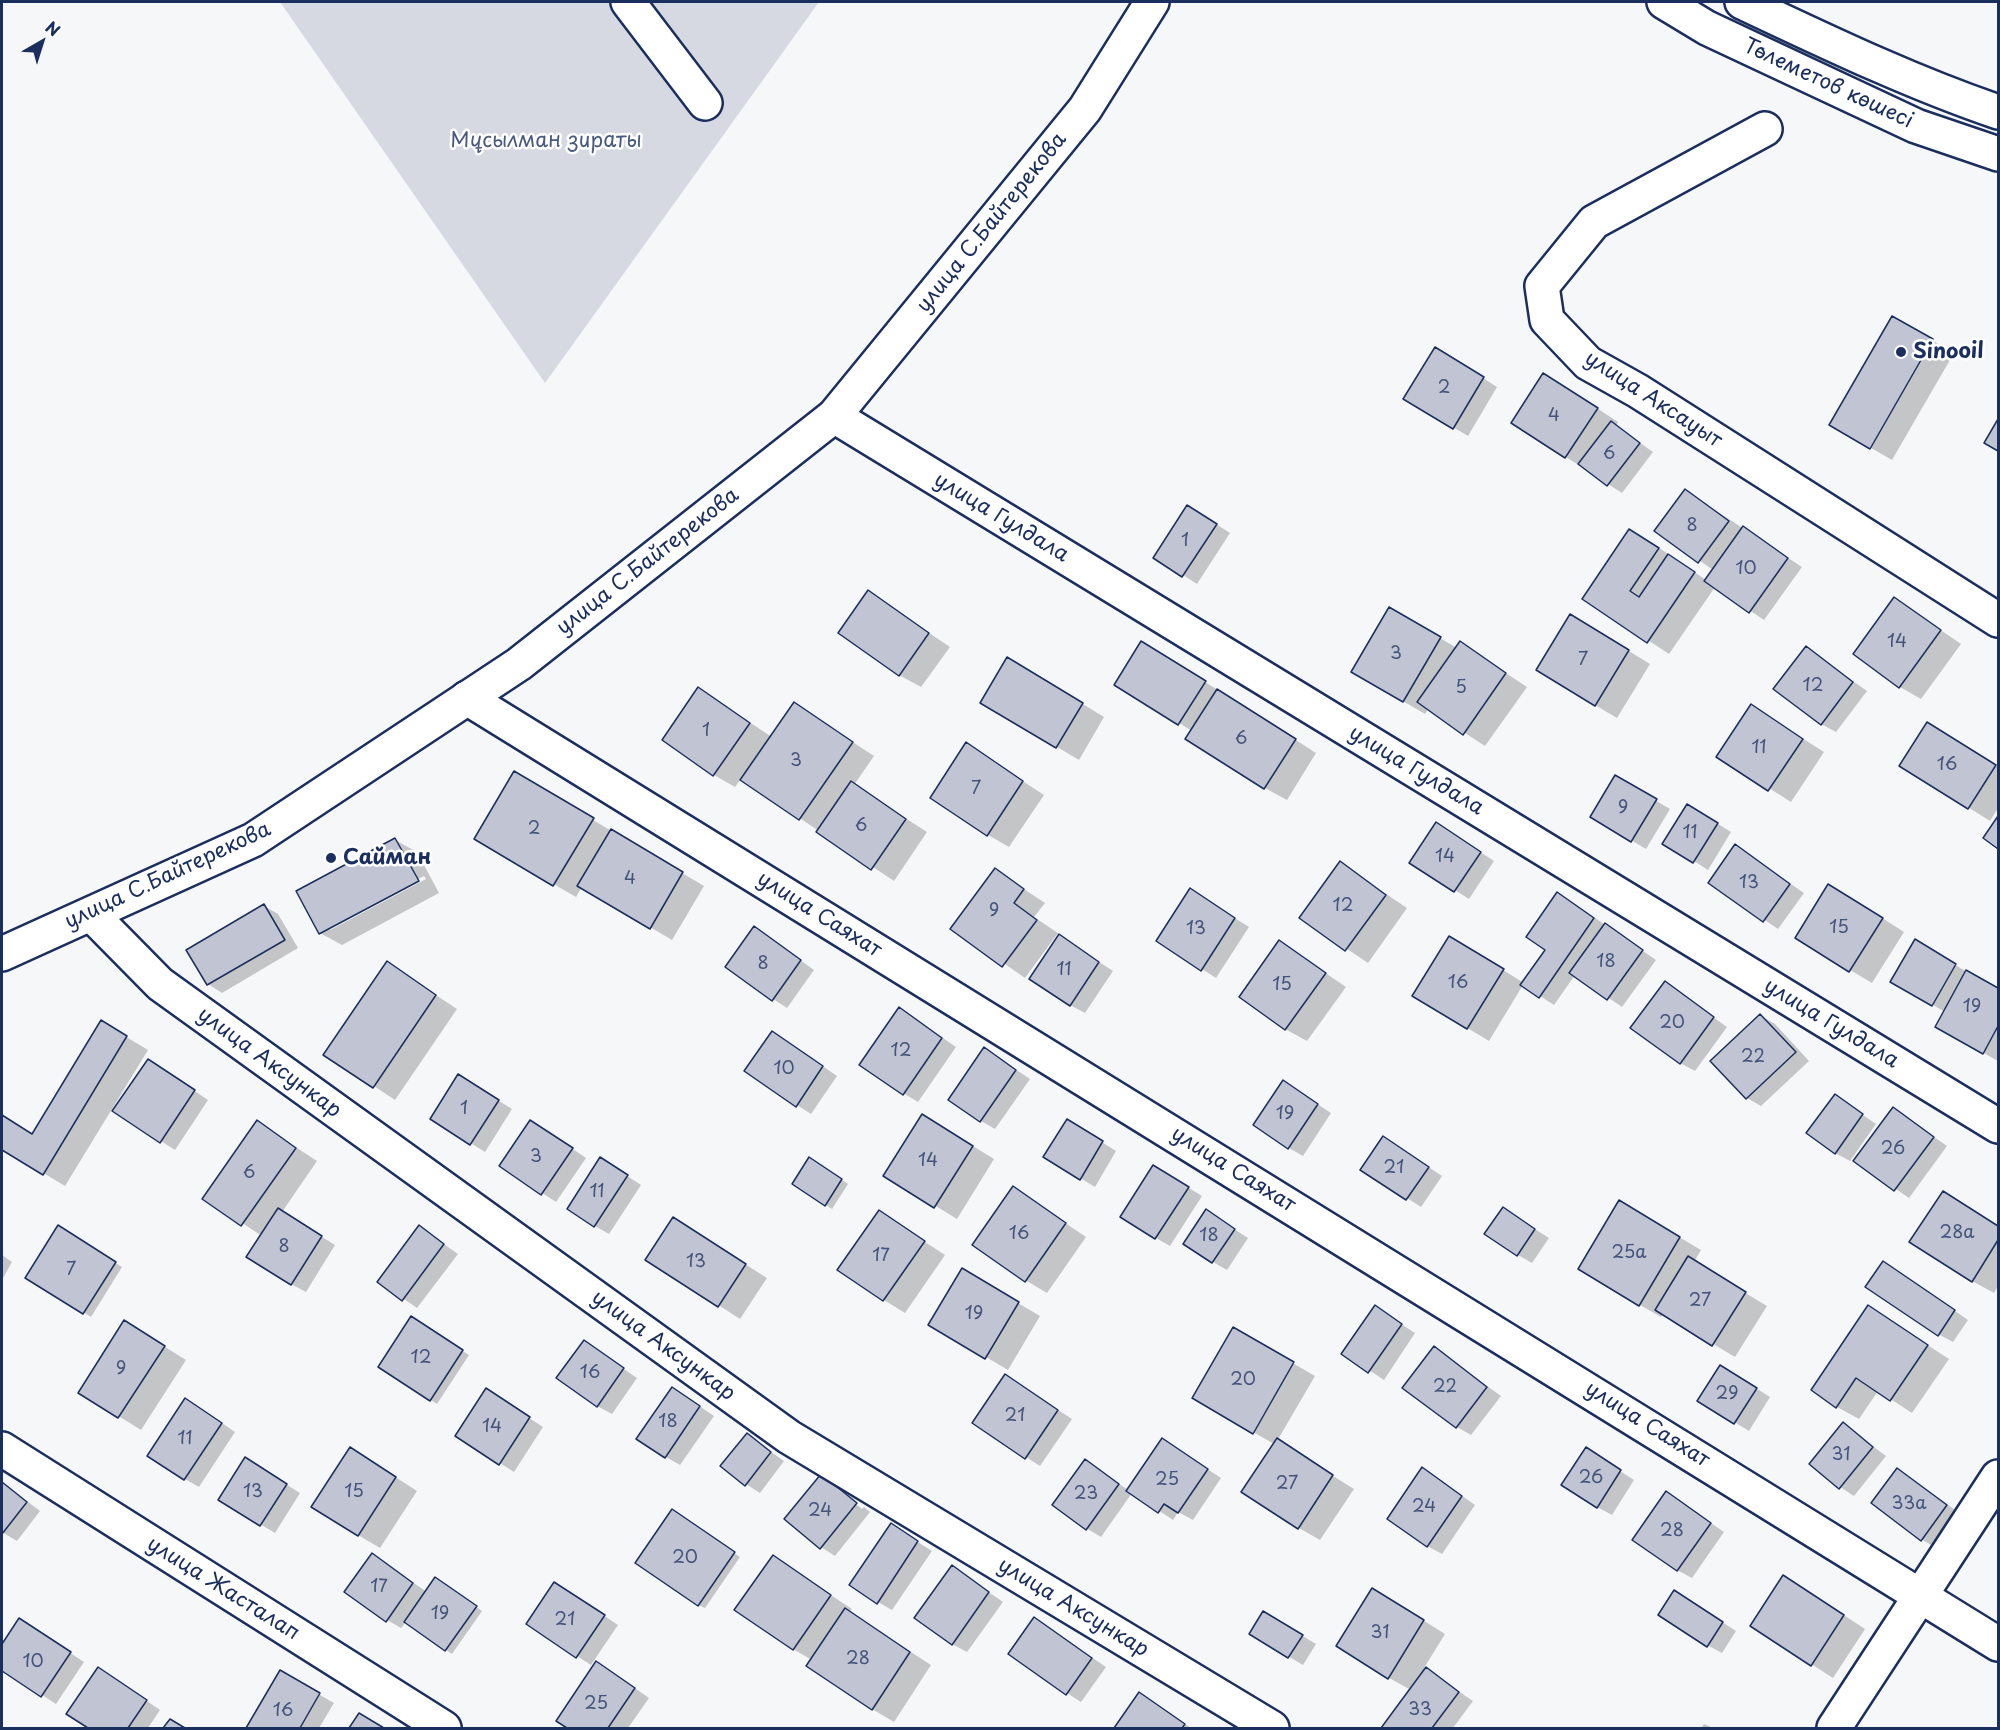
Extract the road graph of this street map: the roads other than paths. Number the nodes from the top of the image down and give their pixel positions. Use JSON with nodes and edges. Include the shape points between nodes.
{"nodes":[{"id":1,"x":628,"y":2,"type":"edge"},
{"id":2,"x":1152,"y":2,"type":"edge"},
{"id":3,"x":1664,"y":2,"type":"edge"},
{"id":4,"x":1742,"y":2,"type":"edge"},
{"id":5,"x":705,"y":103,"type":"dead end"},
{"id":6,"x":1998,"y":112,"type":"edge"},
{"id":7,"x":1765,"y":129,"type":"dead end"},
{"id":8,"x":1998,"y":154,"type":"edge"},
{"id":9,"x":834,"y":416,"type":"junction"},
{"id":10,"x":1998,"y":620,"type":"edge"},
{"id":11,"x":467,"y":698,"type":"junction"},
{"id":12,"x":91,"y":914,"type":"junction"},
{"id":13,"x":2,"y":954,"type":"edge"},
{"id":14,"x":1998,"y":1126,"type":"edge"},
{"id":15,"x":2,"y":1449,"type":"edge"},
{"id":16,"x":1998,"y":1477,"type":"edge"},
{"id":17,"x":1921,"y":1594,"type":"junction"},
{"id":18,"x":1998,"y":1644,"type":"edge"},
{"id":19,"x":444,"y":1728,"type":"edge"},
{"id":20,"x":1272,"y":1728,"type":"edge"},
{"id":21,"x":1834,"y":1728,"type":"edge"}],
"edges":[{"from":1,"to":5,"type":"street"},
{"from":2,"to":9,"type":"street","name":"улица С.Байтерекова","via":[[1085,109]]},
{"from":3,"to":8,"type":"street","name":"Төлеметов көшесі","via":[[1707,28],[1916,126]]},
{"from":4,"to":6,"type":"street","name":"Төлеметов көшесі","via":[[1871,63]]},
{"from":7,"to":10,"type":"street","name":"улица Аксауыт","via":[[1594,222],[1542,286],[1547,320],[1588,363],[1648,397]]},
{"from":9,"to":11,"type":"street","name":"улица С.Байтерекова","via":[[519,664]]},
{"from":9,"to":14,"type":"street","name":"улица Гулдала"},
{"from":11,"to":12,"type":"street","name":"улица С.Байтерекова","via":[[253,840]]},
{"from":11,"to":17,"type":"street","name":"улица Саяхат"},
{"from":12,"to":13,"type":"street","name":"улица С.Байтерекова"},
{"from":12,"to":20,"type":"street","name":"улица Аксункар","via":[[160,984],[789,1437]]},
{"from":15,"to":19,"type":"street","name":"улица Жасталап"},
{"from":16,"to":17,"type":"street"},
{"from":17,"to":18,"type":"street","name":"улица Саяхат"},
{"from":17,"to":21,"type":"street"}]}
